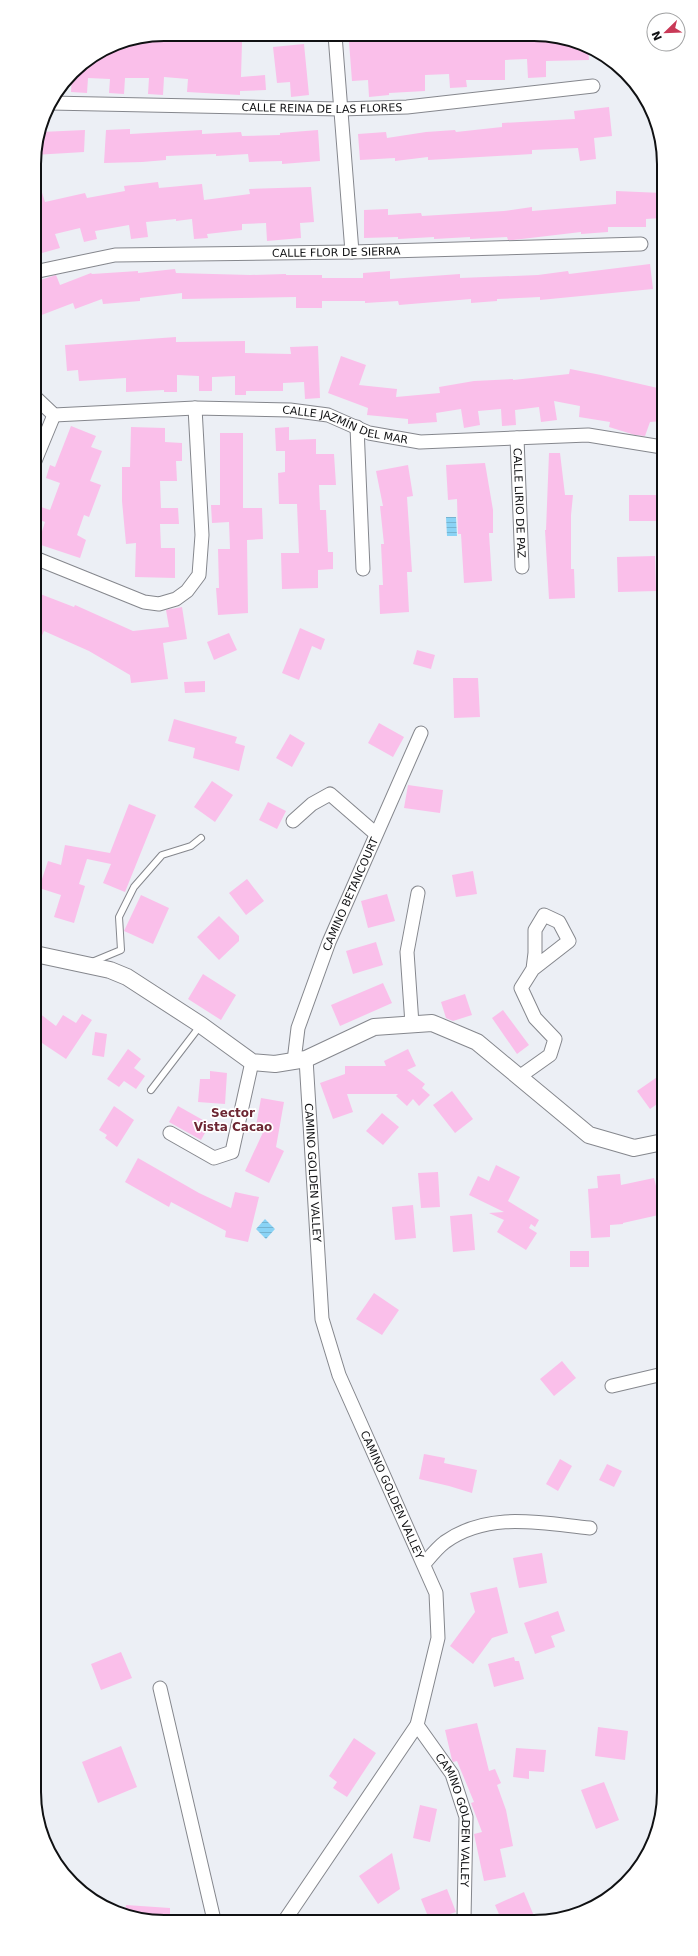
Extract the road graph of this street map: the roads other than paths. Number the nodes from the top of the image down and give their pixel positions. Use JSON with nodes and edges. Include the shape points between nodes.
{"nodes":[{"id":1,"x":335,"y":41,"type":"edge"},
{"id":2,"x":593,"y":86,"type":"dead end"},
{"id":3,"x":58,"y":103,"type":"edge"},
{"id":4,"x":340,"y":109,"type":"junction"},
{"id":5,"x":641,"y":244,"type":"dead end"},
{"id":6,"x":352,"y":252,"type":"junction"},
{"id":7,"x":41,"y":271,"type":"edge"},
{"id":8,"x":41,"y":403,"type":"edge"},
{"id":9,"x":195,"y":408,"type":"junction"},
{"id":10,"x":54,"y":415,"type":"junction"},
{"id":11,"x":357,"y":427,"type":"junction"},
{"id":12,"x":517,"y":438,"type":"junction"},
{"id":13,"x":41,"y":446,"type":"edge"},
{"id":14,"x":657,"y":446,"type":"edge"},
{"id":15,"x":41,"y":560,"type":"edge"},
{"id":16,"x":522,"y":568,"type":"dead end"},
{"id":17,"x":363,"y":569,"type":"dead end"},
{"id":18,"x":421,"y":733,"type":"dead end"},
{"id":19,"x":293,"y":821,"type":"dead end"},
{"id":20,"x":376,"y":834,"type":"junction"},
{"id":21,"x":201,"y":838,"type":"dead end"},
{"id":22,"x":418,"y":893,"type":"dead end"},
{"id":23,"x":41,"y":955,"type":"edge"},
{"id":24,"x":87,"y":965,"type":"junction"},
{"id":25,"x":533,"y":969,"type":"dead end"},
{"id":26,"x":412,"y":1024,"type":"junction"},
{"id":27,"x":201,"y":1025,"type":"junction"},
{"id":28,"x":300,"y":1060,"type":"junction"},
{"id":29,"x":252,"y":1062,"type":"junction"},
{"id":30,"x":519,"y":1077,"type":"junction"},
{"id":31,"x":151,"y":1090,"type":"dead end"},
{"id":32,"x":170,"y":1133,"type":"dead end"},
{"id":33,"x":657,"y":1143,"type":"edge"},
{"id":34,"x":657,"y":1375,"type":"edge"},
{"id":35,"x":612,"y":1386,"type":"dead end"},
{"id":36,"x":590,"y":1528,"type":"dead end"},
{"id":37,"x":424,"y":1564,"type":"junction"},
{"id":38,"x":160,"y":1688,"type":"dead end"},
{"id":39,"x":417,"y":1725,"type":"junction"},
{"id":40,"x":213,"y":1915,"type":"edge"},
{"id":41,"x":288,"y":1915,"type":"edge"},
{"id":42,"x":464,"y":1915,"type":"edge"}],
"edges":[{"from":1,"to":4,"type":"street"},
{"from":2,"to":4,"type":"street","name":"CALLE REINA DE LAS FLORES","via":[[407,107]]},
{"from":3,"to":4,"type":"street","name":"CALLE REINA DE LAS FLORES"},
{"from":4,"to":6,"type":"street"},
{"from":5,"to":6,"type":"street","name":"CALLE FLOR DE SIERRA"},
{"from":6,"to":7,"type":"street","name":"CALLE FLOR DE SIERRA","via":[[114,255]]},
{"from":8,"to":10,"type":"street"},
{"from":9,"to":10,"type":"street","name":"CALLE JAZMÍN DEL MAR"},
{"from":9,"to":11,"type":"street","name":"CALLE JAZMÍN DEL MAR","via":[[290,410],[328,415]]},
{"from":9,"to":15,"type":"street","via":[[202,535],[199,575],[187,591],[176,599],[158,604],[144,602]]},
{"from":10,"to":13,"type":"street"},
{"from":11,"to":12,"type":"street","name":"CALLE JAZMÍN DEL MAR","via":[[369,433],[420,442]]},
{"from":11,"to":17,"type":"street"},
{"from":12,"to":14,"type":"street","name":"CALLE JAZMÍN DEL MAR","via":[[588,435]]},
{"from":12,"to":16,"type":"street","name":"CALLE LIRIO DE PAZ"},
{"from":18,"to":20,"type":"street","name":"CAMINO BETANCOURT"},
{"from":19,"to":20,"type":"street","via":[[312,804],[330,794]]},
{"from":20,"to":28,"type":"street","name":"CAMINO BETANCOURT","via":[[329,942],[298,1028]]},
{"from":21,"to":24,"type":"lane","via":[[191,846],[162,855],[134,887],[119,916],[121,950]]},
{"from":22,"to":26,"type":"street","via":[[407,952]]},
{"from":23,"to":24,"type":"street"},
{"from":24,"to":27,"type":"street","via":[[127,977]]},
{"from":25,"to":30,"type":"street","via":[[521,988],[535,1018],[556,1039],[550,1055]]},
{"from":26,"to":28,"type":"street","via":[[374,1027]]},
{"from":26,"to":30,"type":"street","via":[[432,1023],[477,1042]]},
{"from":27,"to":29,"type":"street"},
{"from":27,"to":31,"type":"lane"},
{"from":28,"to":29,"type":"street","via":[[275,1064]]},
{"from":28,"to":37,"type":"street","name":"CAMINO GOLDEN VALLEY","via":[[322,1319],[339,1375]]},
{"from":29,"to":32,"type":"street","via":[[232,1152],[214,1158]]},
{"from":30,"to":33,"type":"street","via":[[589,1135],[634,1148]]},
{"from":34,"to":35,"type":"street"},
{"from":36,"to":37,"type":"street","via":[[525,1522],[490,1522],[464,1531],[444,1543]]},
{"from":37,"to":39,"type":"street","name":"CAMINO GOLDEN VALLEY","via":[[436,1593],[438,1638]]},
{"from":38,"to":40,"type":"street"},
{"from":39,"to":41,"type":"street"},
{"from":39,"to":42,"type":"street","name":"CAMINO GOLDEN VALLEY","via":[[452,1774],[466,1817]]}]}
